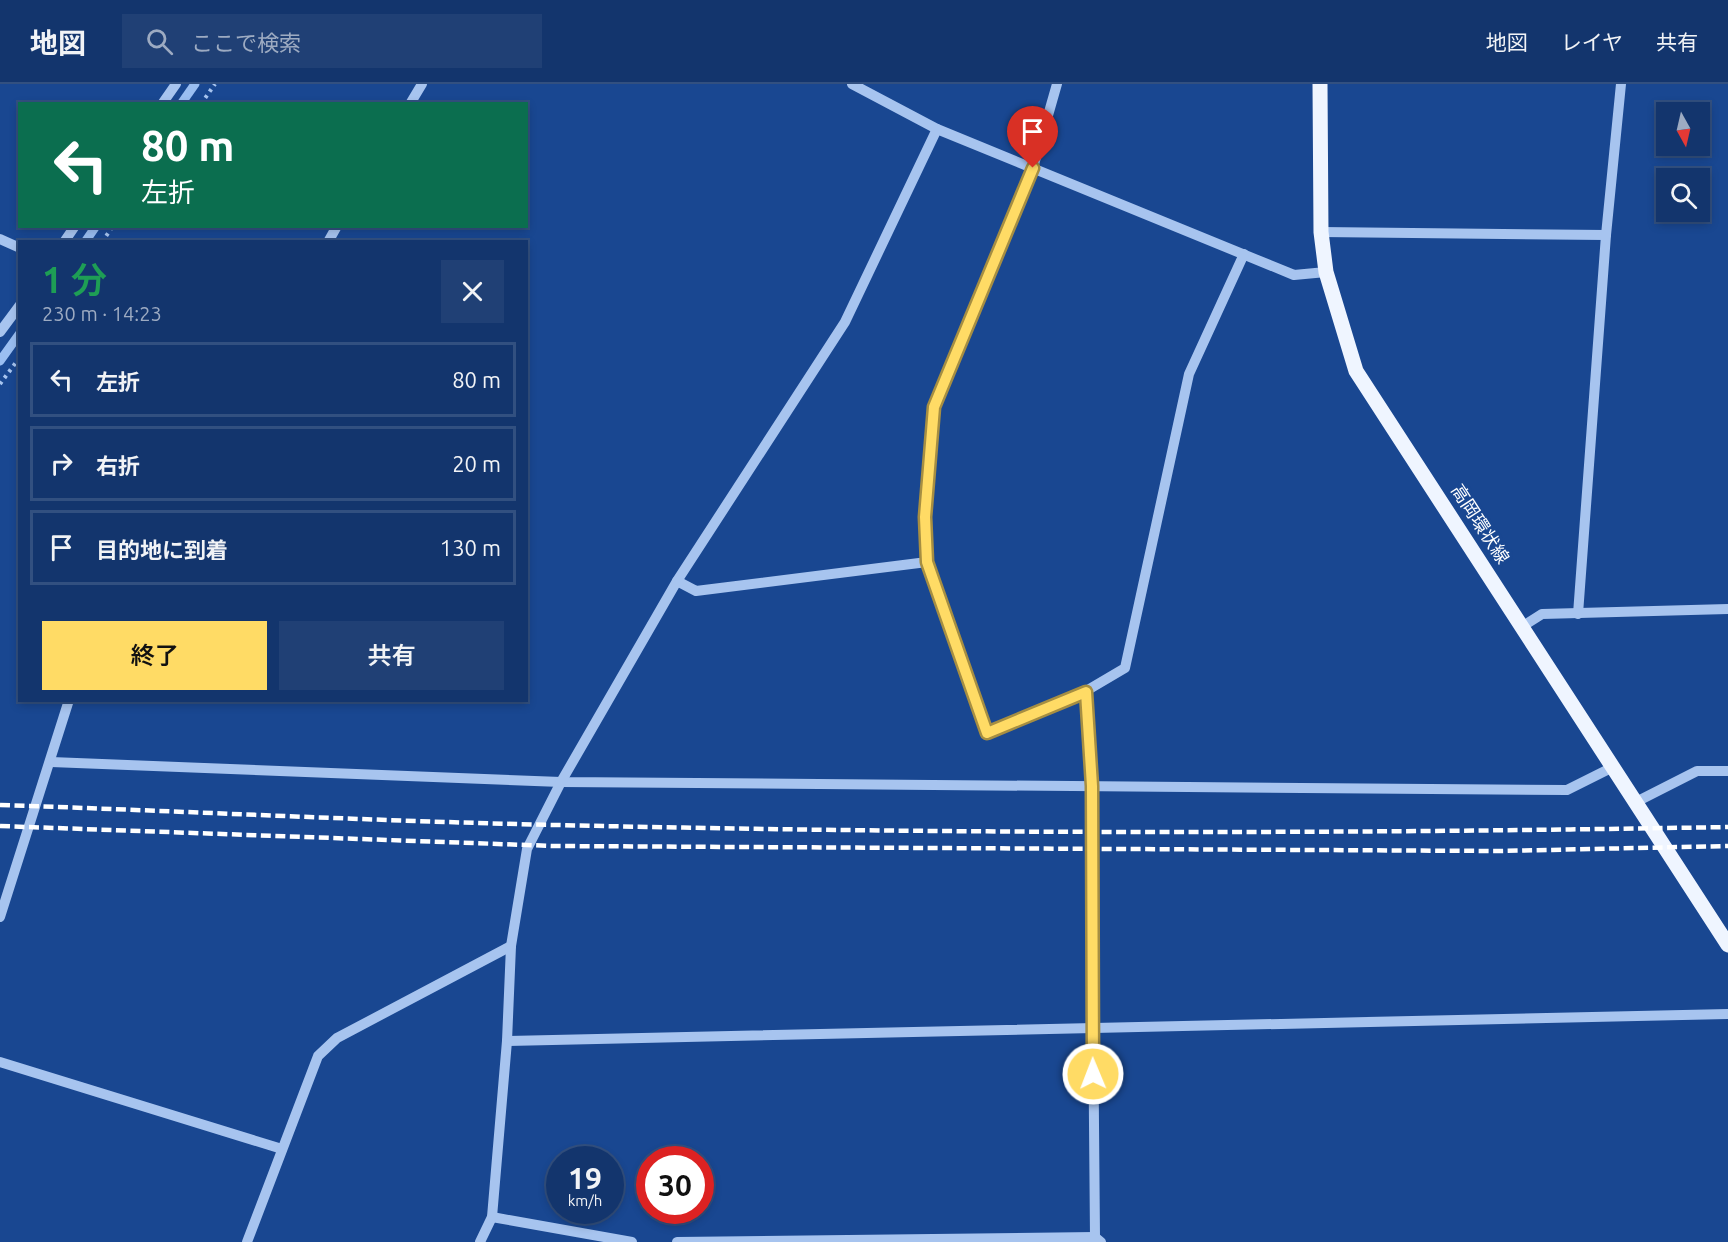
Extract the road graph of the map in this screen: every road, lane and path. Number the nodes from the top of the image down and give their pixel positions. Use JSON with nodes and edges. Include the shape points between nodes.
{"nodes":[{"id":1,"x":176,"y":84,"type":"edge"},
{"id":2,"x":215,"y":84,"type":"edge"},
{"id":3,"x":422,"y":84,"type":"edge"},
{"id":4,"x":852,"y":84,"type":"edge"},
{"id":5,"x":1057,"y":84,"type":"edge"},
{"id":6,"x":1320,"y":84,"type":"edge"},
{"id":7,"x":1621,"y":84,"type":"edge"},
{"id":8,"x":163,"y":102,"type":"edge"},
{"id":9,"x":202,"y":102,"type":"edge"},
{"id":10,"x":411,"y":102,"type":"edge"},
{"id":11,"x":937,"y":129,"type":"junction"},
{"id":12,"x":1033,"y":168,"type":"junction"},
{"id":13,"x":1321,"y":232,"type":"junction"},
{"id":14,"x":1606,"y":235,"type":"junction"},
{"id":15,"x":0,"y":239,"type":"edge"},
{"id":16,"x":18,"y":247,"type":"edge"},
{"id":17,"x":1244,"y":254,"type":"junction"},
{"id":18,"x":1326,"y":272,"type":"junction"},
{"id":19,"x":18,"y":308,"type":"edge"},
{"id":20,"x":0,"y":332,"type":"edge"},
{"id":21,"x":18,"y":360,"type":"edge"},
{"id":22,"x":0,"y":384,"type":"edge"},
{"id":23,"x":927,"y":562,"type":"junction"},
{"id":24,"x":677,"y":580,"type":"junction"},
{"id":25,"x":1728,"y":609,"type":"edge"},
{"id":26,"x":1578,"y":614,"type":"junction"},
{"id":27,"x":1523,"y":626,"type":"junction"},
{"id":28,"x":1086,"y":692,"type":"junction"},
{"id":29,"x":68,"y":702,"type":"edge"},
{"id":30,"x":51,"y":762,"type":"junction"},
{"id":31,"x":1613,"y":766,"type":"junction"},
{"id":32,"x":1728,"y":771,"type":"edge"},
{"id":33,"x":561,"y":782,"type":"junction"},
{"id":34,"x":1092,"y":786,"type":"junction"},
{"id":35,"x":1636,"y":802,"type":"junction"},
{"id":36,"x":0,"y":917,"type":"edge"},
{"id":37,"x":1728,"y":945,"type":"edge"},
{"id":38,"x":510,"y":946,"type":"junction"},
{"id":39,"x":1728,"y":1014,"type":"edge"},
{"id":40,"x":1092,"y":1028,"type":"junction"},
{"id":41,"x":507,"y":1041,"type":"junction"},
{"id":42,"x":0,"y":1062,"type":"edge"},
{"id":43,"x":282,"y":1149,"type":"junction"},
{"id":44,"x":492,"y":1217,"type":"junction"},
{"id":45,"x":1098,"y":1239,"type":"edge"},
{"id":46,"x":247,"y":1242,"type":"edge"},
{"id":47,"x":480,"y":1242,"type":"edge"},
{"id":48,"x":632,"y":1242,"type":"edge"},
{"id":49,"x":677,"y":1242,"type":"edge"}],
"edges":[{"from":1,"to":8,"type":"street"},
{"from":2,"to":9,"type":"path"},
{"from":3,"to":10,"type":"street"},
{"from":4,"to":11,"type":"street"},
{"from":5,"to":12,"type":"street"},
{"from":6,"to":13,"type":"main road","name":"高岡環状線"},
{"from":7,"to":14,"type":"street"},
{"from":11,"to":12,"type":"street"},
{"from":11,"to":24,"type":"street","via":[[845,322]]},
{"from":12,"to":17,"type":"street"},
{"from":12,"to":23,"type":"street","via":[[934,407],[925,517]]},
{"from":13,"to":14,"type":"street"},
{"from":13,"to":18,"type":"main road","name":"高岡環状線"},
{"from":14,"to":26,"type":"street"},
{"from":15,"to":16,"type":"street"},
{"from":17,"to":18,"type":"street","via":[[1294,275]]},
{"from":17,"to":28,"type":"street","via":[[1189,374],[1125,668]]},
{"from":18,"to":27,"type":"main road","name":"高岡環状線","via":[[1356,371]]},
{"from":19,"to":20,"type":"street"},
{"from":21,"to":22,"type":"path"},
{"from":23,"to":24,"type":"street","via":[[696,591]]},
{"from":23,"to":28,"type":"street","via":[[987,733]]},
{"from":24,"to":33,"type":"street"},
{"from":25,"to":26,"type":"street"},
{"from":26,"to":27,"type":"street","via":[[1542,614]]},
{"from":27,"to":31,"type":"main road","name":"高岡環状線"},
{"from":28,"to":34,"type":"street"},
{"from":29,"to":30,"type":"street"},
{"from":30,"to":33,"type":"street"},
{"from":30,"to":36,"type":"street"},
{"from":31,"to":34,"type":"street","via":[[1567,790]]},
{"from":31,"to":35,"type":"main road","name":"高岡環状線"},
{"from":32,"to":35,"type":"street","via":[[1697,771]]},
{"from":33,"to":34,"type":"street"},
{"from":33,"to":38,"type":"street","via":[[527,849]]},
{"from":34,"to":40,"type":"street"},
{"from":35,"to":37,"type":"main road","name":"高岡環状線"},
{"from":38,"to":41,"type":"street"},
{"from":38,"to":43,"type":"street","via":[[338,1038],[318,1056]]},
{"from":39,"to":40,"type":"street"},
{"from":40,"to":41,"type":"street"},
{"from":40,"to":45,"type":"street"},
{"from":41,"to":44,"type":"street"},
{"from":42,"to":43,"type":"street"},
{"from":43,"to":46,"type":"street"},
{"from":44,"to":47,"type":"street"},
{"from":44,"to":48,"type":"street"},
{"from":45,"to":49,"type":"street"}]}
